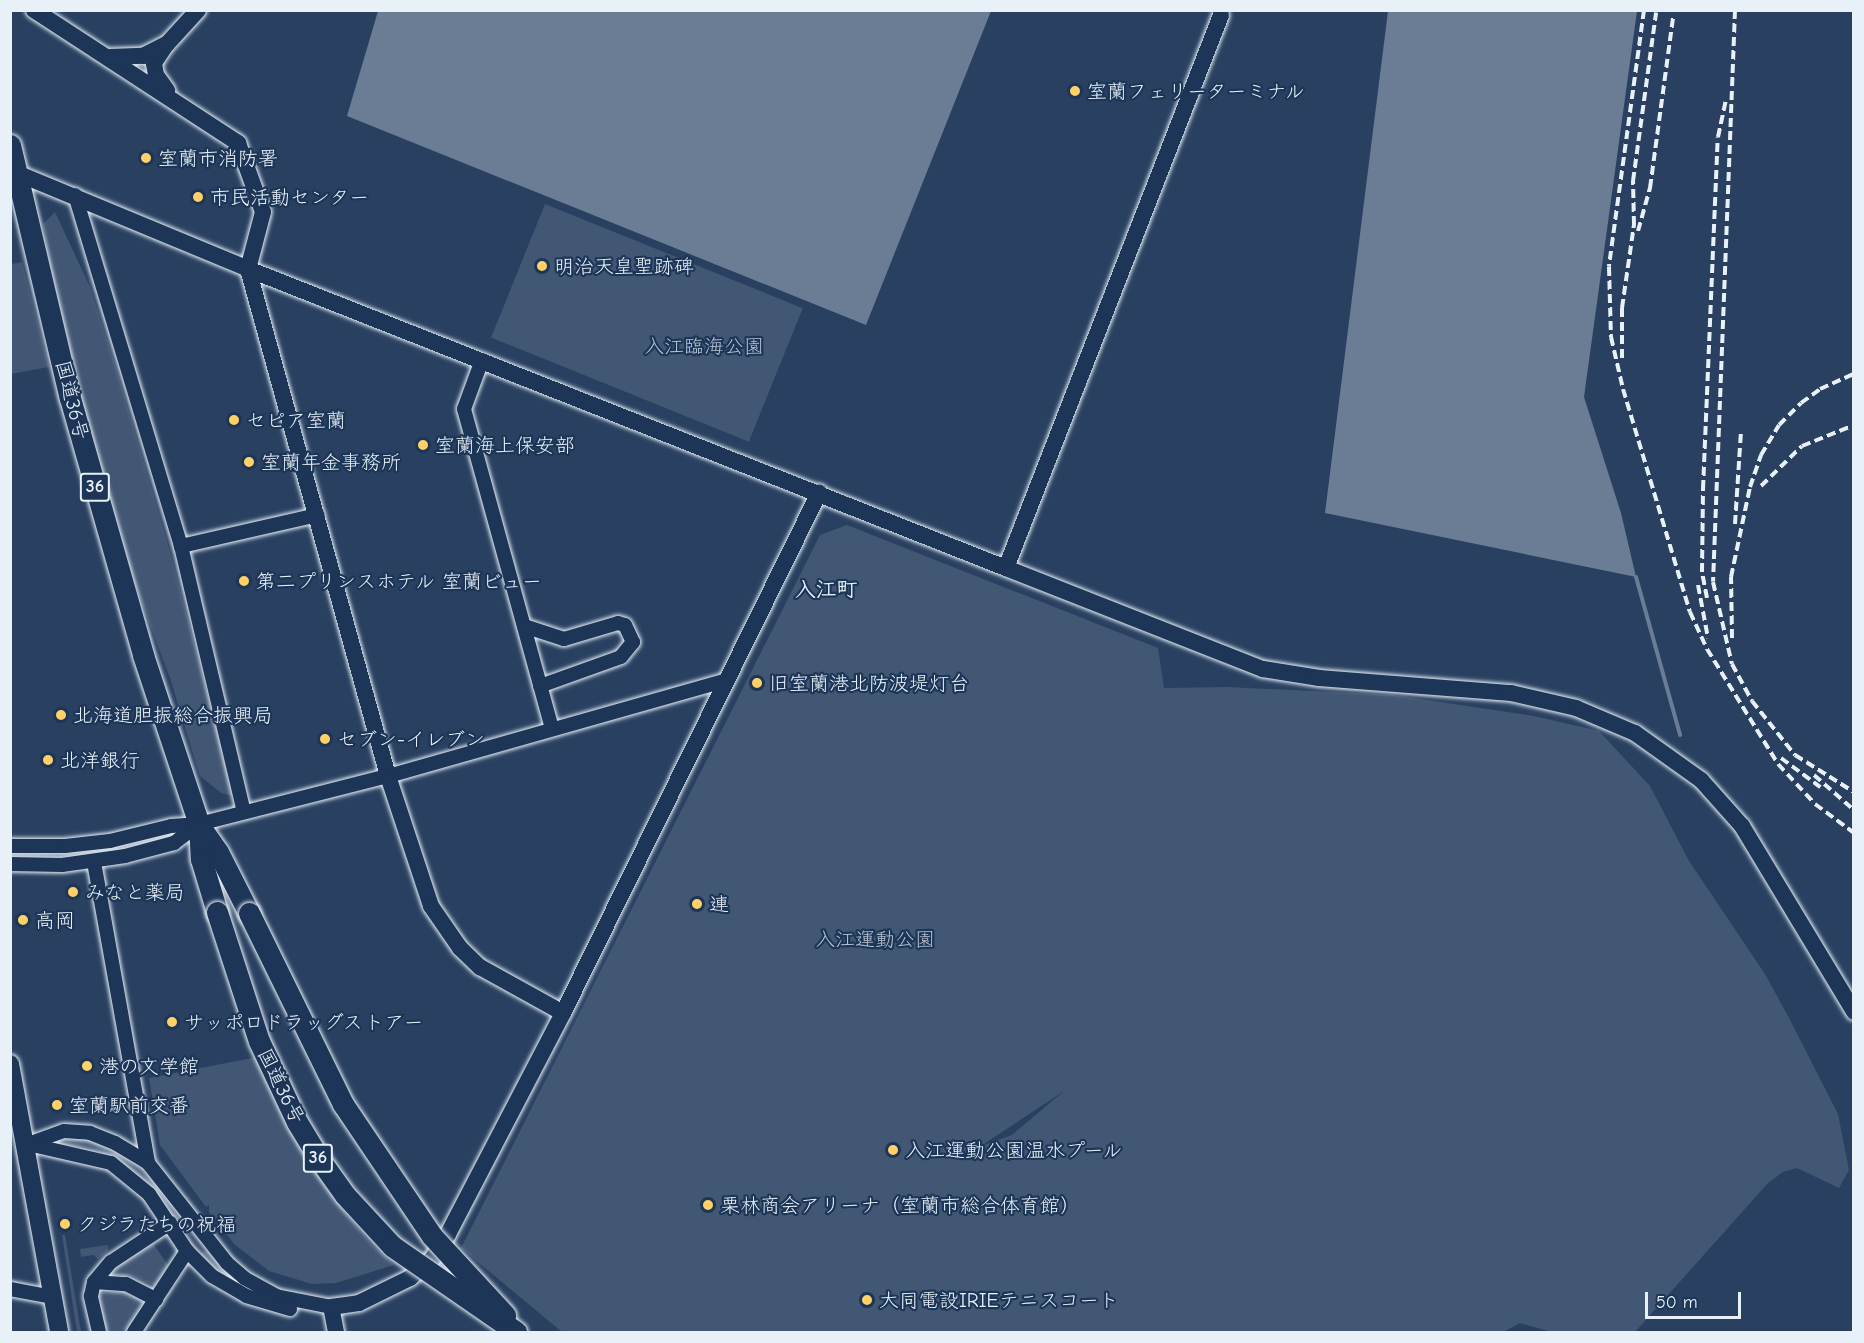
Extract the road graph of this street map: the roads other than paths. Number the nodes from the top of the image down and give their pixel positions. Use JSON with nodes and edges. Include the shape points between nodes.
{"nodes":[{"id":1,"x":34,"y":10,"type":"edge"},
{"id":2,"x":198,"y":10,"type":"edge"},
{"id":3,"x":1221,"y":15,"type":"dead end"},
{"id":4,"x":167,"y":44,"type":"junction"},
{"id":5,"x":109,"y":57,"type":"junction"},
{"id":6,"x":172,"y":97,"type":"junction"},
{"id":7,"x":10,"y":145,"type":"edge"},
{"id":8,"x":15,"y":173,"type":"edge"},
{"id":9,"x":75,"y":195,"type":"junction"},
{"id":10,"x":248,"y":269,"type":"junction"},
{"id":11,"x":482,"y":360,"type":"junction"},
{"id":12,"x":819,"y":493,"type":"junction"},
{"id":13,"x":318,"y":515,"type":"junction"},
{"id":14,"x":181,"y":546,"type":"junction"},
{"id":15,"x":1006,"y":568,"type":"junction"},
{"id":16,"x":524,"y":626,"type":"junction"},
{"id":17,"x":727,"y":680,"type":"junction"},
{"id":18,"x":540,"y":686,"type":"junction"},
{"id":19,"x":552,"y":728,"type":"junction"},
{"id":20,"x":388,"y":776,"type":"junction"},
{"id":21,"x":244,"y":812,"type":"junction"},
{"id":22,"x":199,"y":824,"type":"junction"},
{"id":23,"x":10,"y":846,"type":"edge"},
{"id":24,"x":94,"y":862,"type":"junction"},
{"id":25,"x":10,"y":864,"type":"edge"},
{"id":26,"x":1854,"y":1012,"type":"edge"},
{"id":27,"x":563,"y":1013,"type":"junction"},
{"id":28,"x":10,"y":1064,"type":"edge"},
{"id":29,"x":19,"y":1142,"type":"edge"},
{"id":30,"x":148,"y":1163,"type":"junction"},
{"id":31,"x":170,"y":1223,"type":"junction"},
{"id":32,"x":188,"y":1251,"type":"junction"},
{"id":33,"x":94,"y":1282,"type":"junction"},
{"id":34,"x":10,"y":1289,"type":"edge"},
{"id":35,"x":53,"y":1297,"type":"junction"},
{"id":36,"x":156,"y":1299,"type":"junction"},
{"id":37,"x":331,"y":1307,"type":"junction"},
{"id":38,"x":59,"y":1332,"type":"edge"},
{"id":39,"x":99,"y":1332,"type":"edge"},
{"id":40,"x":134,"y":1332,"type":"edge"},
{"id":41,"x":336,"y":1332,"type":"edge"},
{"id":42,"x":516,"y":1332,"type":"edge"},
{"id":43,"x":523,"y":1332,"type":"edge"}],
"edges":[{"from":1,"to":5,"type":"street"},
{"from":2,"to":4,"type":"street"},
{"from":3,"to":15,"type":"street"},
{"from":4,"to":5,"type":"street","via":[[143,56]]},
{"from":4,"to":6,"type":"street","via":[[154,63],[156,75]]},
{"from":5,"to":6,"type":"street"},
{"from":6,"to":10,"type":"street","via":[[238,143],[262,212]]},
{"from":7,"to":8,"type":"highway","name":"国道36号","number":"36"},
{"from":8,"to":9,"type":"street"},
{"from":8,"to":22,"type":"highway","name":"国道36号","number":"36","via":[[70,398],[143,655]]},
{"from":9,"to":10,"type":"street"},
{"from":9,"to":14,"type":"street"},
{"from":10,"to":11,"type":"street"},
{"from":10,"to":13,"type":"street"},
{"from":11,"to":12,"type":"street"},
{"from":11,"to":16,"type":"street","via":[[464,409]]},
{"from":12,"to":15,"type":"street"},
{"from":12,"to":17,"type":"street"},
{"from":13,"to":14,"type":"street"},
{"from":13,"to":20,"type":"street"},
{"from":14,"to":21,"type":"street"},
{"from":15,"to":26,"type":"street","via":[[1263,669],[1319,678],[1511,693],[1575,708],[1635,734],[1701,780],[1742,826]]},
{"from":16,"to":18,"type":"street"},
{"from":16,"to":18,"type":"street","via":[[559,640],[618,623],[625,625],[633,642],[621,657]]},
{"from":17,"to":19,"type":"street"},
{"from":17,"to":27,"type":"street"},
{"from":18,"to":19,"type":"street"},
{"from":19,"to":20,"type":"street"},
{"from":20,"to":21,"type":"street"},
{"from":20,"to":27,"type":"street","via":[[431,906],[445,928],[480,966]]},
{"from":21,"to":22,"type":"street"},
{"from":22,"to":23,"type":"street","via":[[171,826],[110,841]]},
{"from":22,"to":24,"type":"street","via":[[174,843]]},
{"from":22,"to":42,"type":"highway","name":"国道36号","number":"36","bridge":true,"via":[[201,859],[259,1041],[297,1122],[320,1160],[365,1219],[392,1246]]},
{"from":22,"to":43,"type":"highway","name":"国道36号","number":"36","bridge":true,"via":[[218,852],[312,1046],[382,1165],[432,1236]]},
{"from":24,"to":25,"type":"street"},
{"from":24,"to":30,"type":"street"},
{"from":27,"to":37,"type":"street","via":[[432,1259],[393,1288],[359,1304]]},
{"from":28,"to":29,"type":"main road"},
{"from":29,"to":30,"type":"street","via":[[54,1133],[90,1133]]},
{"from":29,"to":31,"type":"street","via":[[111,1163],[149,1194]]},
{"from":29,"to":35,"type":"main road"},
{"from":30,"to":37,"type":"street","via":[[220,1255],[244,1278],[276,1296]]},
{"from":31,"to":32,"type":"street"},
{"from":31,"to":33,"type":"street","via":[[111,1262]]},
{"from":32,"to":36,"type":"street"},
{"from":32,"to":37,"type":"street","via":[[212,1276],[246,1296],[293,1309]]},
{"from":33,"to":36,"type":"street","via":[[126,1284]]},
{"from":33,"to":39,"type":"street","via":[[91,1296]]},
{"from":34,"to":35,"type":"street"},
{"from":35,"to":38,"type":"main road"},
{"from":36,"to":40,"type":"street"},
{"from":37,"to":41,"type":"street"}]}
